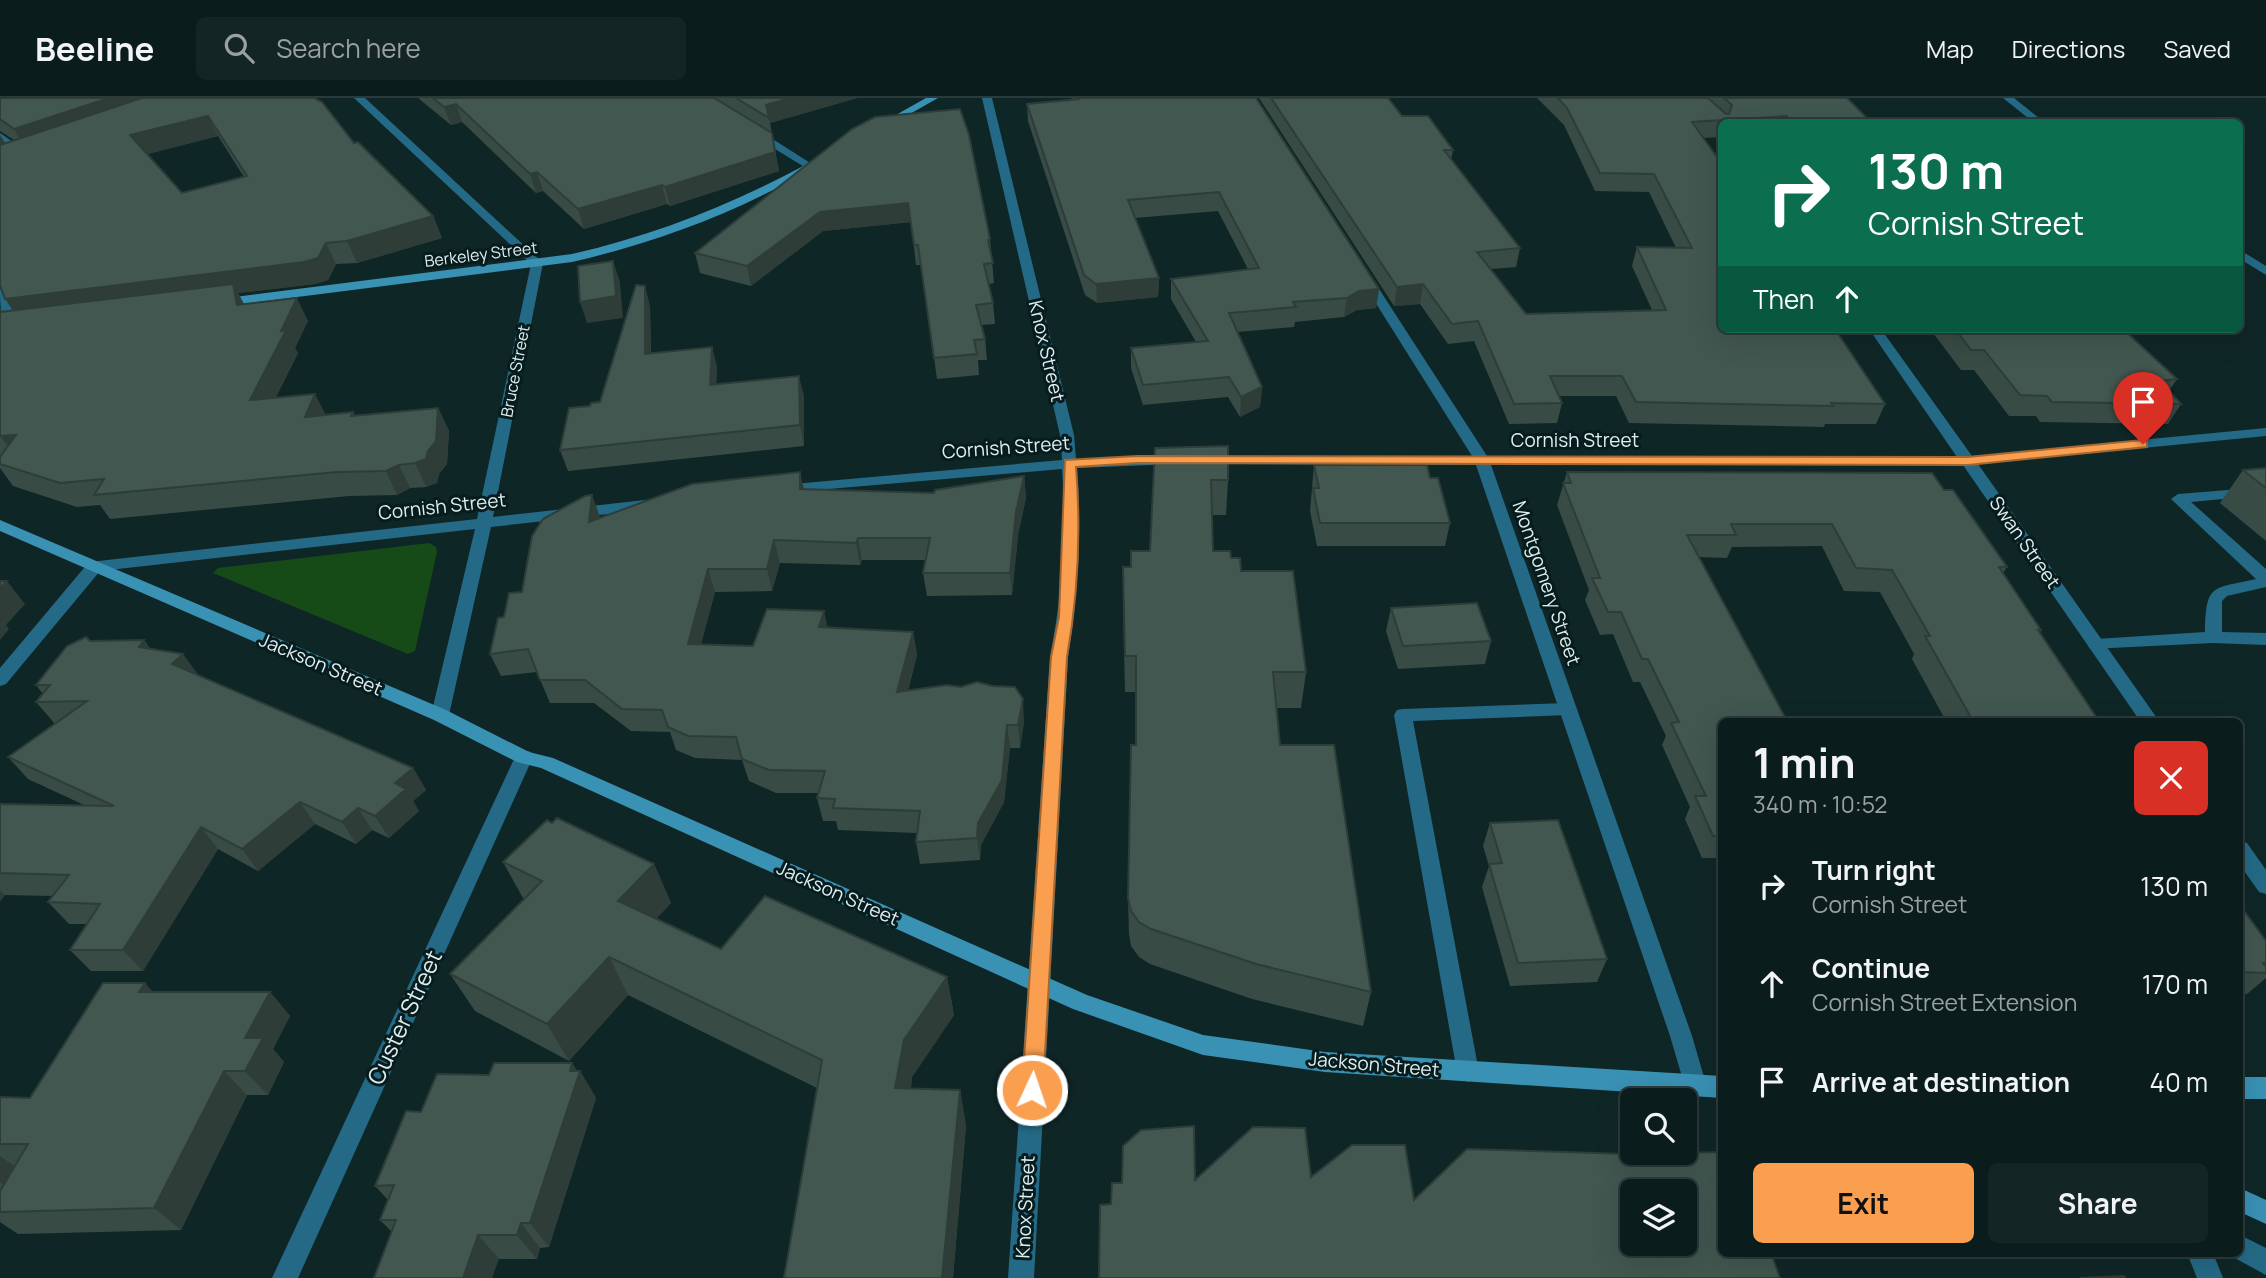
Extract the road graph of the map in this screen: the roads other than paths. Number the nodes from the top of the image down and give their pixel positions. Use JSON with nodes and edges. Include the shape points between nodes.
{"nodes":[{"id":1,"x":359,"y":98,"type":"edge"},
{"id":2,"x":933,"y":98,"type":"edge"},
{"id":3,"x":987,"y":98,"type":"edge"},
{"id":4,"x":2008,"y":98,"type":"edge"},
{"id":5,"x":2034,"y":119,"type":"edge"},
{"id":6,"x":744,"y":125,"type":"edge"},
{"id":7,"x":868,"y":133,"type":"edge"},
{"id":8,"x":0,"y":136,"type":"edge"},
{"id":9,"x":38,"y":151,"type":"edge"},
{"id":10,"x":25,"y":156,"type":"junction"},
{"id":11,"x":13,"y":160,"type":"edge"},
{"id":12,"x":821,"y":160,"type":"edge"},
{"id":13,"x":810,"y":166,"type":"junction"},
{"id":14,"x":2243,"y":256,"type":"edge"},
{"id":15,"x":1356,"y":262,"type":"edge"},
{"id":16,"x":537,"y":263,"type":"junction"},
{"id":17,"x":2266,"y":271,"type":"edge"},
{"id":18,"x":0,"y":293,"type":"edge"},
{"id":19,"x":207,"y":304,"type":"edge"},
{"id":20,"x":21,"y":328,"type":"joint"},
{"id":21,"x":0,"y":330,"type":"edge"},
{"id":22,"x":1878,"y":333,"type":"edge"},
{"id":23,"x":2266,"y":432,"type":"edge"},
{"id":24,"x":1482,"y":460,"type":"junction"},
{"id":25,"x":1968,"y":461,"type":"junction"},
{"id":26,"x":1069,"y":463,"type":"junction"},
{"id":27,"x":771,"y":491,"type":"edge"},
{"id":28,"x":2266,"y":491,"type":"edge"},
{"id":29,"x":675,"y":502,"type":"edge"},
{"id":30,"x":484,"y":523,"type":"junction"},
{"id":31,"x":0,"y":525,"type":"edge"},
{"id":32,"x":95,"y":566,"type":"junction"},
{"id":33,"x":2266,"y":582,"type":"edge"},
{"id":34,"x":2213,"y":638,"type":"junction"},
{"id":35,"x":2266,"y":639,"type":"edge"},
{"id":36,"x":2096,"y":645,"type":"junction"},
{"id":37,"x":0,"y":680,"type":"edge"},
{"id":38,"x":1568,"y":709,"type":"junction"},
{"id":39,"x":440,"y":715,"type":"junction"},
{"id":40,"x":2148,"y":718,"type":"edge"},
{"id":41,"x":523,"y":757,"type":"junction"},
{"id":42,"x":2243,"y":853,"type":"edge"},
{"id":43,"x":2266,"y":886,"type":"edge"},
{"id":44,"x":1039,"y":983,"type":"junction"},
{"id":45,"x":1468,"y":1072,"type":"junction"},
{"id":46,"x":1696,"y":1087,"type":"junction"},
{"id":47,"x":1718,"y":1088,"type":"edge"},
{"id":48,"x":2243,"y":1088,"type":"edge"},
{"id":49,"x":2266,"y":1088,"type":"edge"},
{"id":50,"x":2243,"y":1201,"type":"edge"},
{"id":51,"x":2266,"y":1212,"type":"edge"},
{"id":52,"x":2243,"y":1249,"type":"edge"},
{"id":53,"x":2202,"y":1257,"type":"edge"},
{"id":54,"x":2266,"y":1262,"type":"edge"},
{"id":55,"x":285,"y":1278,"type":"edge"},
{"id":56,"x":1021,"y":1278,"type":"edge"},
{"id":57,"x":2210,"y":1278,"type":"edge"}],
"edges":[{"from":1,"to":16,"type":"street"},
{"from":2,"to":7,"type":"main road"},
{"from":3,"to":26,"type":"street","name":"Knox Street","via":[[1067,435]]},
{"from":4,"to":5,"type":"street"},
{"from":6,"to":13,"type":"street"},
{"from":8,"to":10,"type":"street"},
{"from":9,"to":10,"type":"street"},
{"from":10,"to":11,"type":"street"},
{"from":12,"to":13,"type":"main road","name":"Berkeley Street"},
{"from":13,"to":16,"type":"main road","name":"Berkeley Street","via":[[741,204],[674,231],[610,250]]},
{"from":14,"to":17,"type":"street"},
{"from":15,"to":24,"type":"street","name":"Montgomery Street"},
{"from":16,"to":19,"type":"main road","name":"Berkeley Street"},
{"from":16,"to":30,"type":"street","name":"Bruce Street"},
{"from":18,"to":20,"type":"street"},
{"from":20,"to":21,"type":"main road"},
{"from":22,"to":25,"type":"street","name":"Swan Street"},
{"from":23,"to":25,"type":"street","name":"Cornish Street"},
{"from":24,"to":25,"type":"street","name":"Cornish Street"},
{"from":24,"to":26,"type":"street","name":"Cornish Street"},
{"from":24,"to":38,"type":"street","name":"Montgomery Street"},
{"from":25,"to":36,"type":"street","name":"Swan Street"},
{"from":26,"to":27,"type":"street","name":"Cornish Street"},
{"from":26,"to":44,"type":"street","name":"Knox Street","via":[[1072,501],[1066,617],[1059,657]]},
{"from":28,"to":33,"type":"street","via":[[2178,499]]},
{"from":29,"to":30,"type":"street","name":"Cornish Street"},
{"from":30,"to":32,"type":"street","name":"Cornish Street"},
{"from":30,"to":39,"type":"street","name":"Bruce Street"},
{"from":31,"to":32,"type":"main road","name":"Jackson Street"},
{"from":32,"to":37,"type":"street"},
{"from":32,"to":39,"type":"main road","name":"Jackson Street"},
{"from":33,"to":34,"type":"street","via":[[2221,592],[2214,600]]},
{"from":34,"to":35,"type":"street"},
{"from":34,"to":36,"type":"street"},
{"from":36,"to":40,"type":"street","name":"Swan Street"},
{"from":38,"to":45,"type":"street","via":[[1403,715]]},
{"from":38,"to":46,"type":"street","name":"Montgomery Street"},
{"from":39,"to":41,"type":"main road","name":"Jackson Street"},
{"from":41,"to":44,"type":"main road","name":"Jackson Street","via":[[546,763]]},
{"from":41,"to":55,"type":"street","name":"Custer Street"},
{"from":42,"to":43,"type":"street"},
{"from":44,"to":45,"type":"main road","name":"Jackson Street","via":[[1203,1045],[1325,1062]]},
{"from":44,"to":56,"type":"street","name":"Knox Street"},
{"from":45,"to":46,"type":"main road","name":"Jackson Street"},
{"from":46,"to":47,"type":"main road","name":"Jackson Street"},
{"from":48,"to":49,"type":"main road"},
{"from":50,"to":51,"type":"main road"},
{"from":52,"to":54,"type":"street"},
{"from":53,"to":57,"type":"street"}]}
